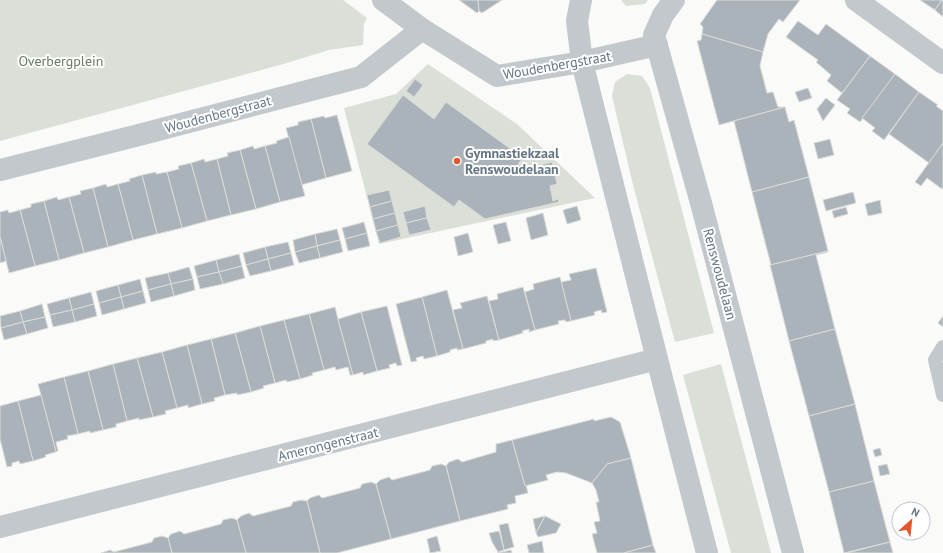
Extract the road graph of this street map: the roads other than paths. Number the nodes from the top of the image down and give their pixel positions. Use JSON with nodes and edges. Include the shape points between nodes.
{"nodes":[{"id":1,"x":382,"y":0,"type":"edge"},
{"id":2,"x":581,"y":0,"type":"edge"},
{"id":3,"x":674,"y":0,"type":"edge"},
{"id":4,"x":856,"y":0,"type":"edge"},
{"id":5,"x":422,"y":29,"type":"junction"},
{"id":6,"x":657,"y":45,"type":"junction"},
{"id":7,"x":582,"y":62,"type":"junction"},
{"id":8,"x":943,"y":63,"type":"edge"},
{"id":9,"x":0,"y":170,"type":"edge"},
{"id":10,"x":943,"y":347,"type":"edge"},
{"id":11,"x":657,"y":359,"type":"junction"},
{"id":12,"x":943,"y":395,"type":"edge"},
{"id":13,"x":0,"y":527,"type":"edge"},
{"id":14,"x":707,"y":553,"type":"edge"},
{"id":15,"x":793,"y":553,"type":"edge"}],
"edges":[{"from":1,"to":5,"type":"street","name":"Woudenbergstraat"},
{"from":2,"to":7,"type":"street","via":[[577,21]]},
{"from":3,"to":6,"type":"street","name":"Renswoudelaan","via":[[663,15],[654,35]]},
{"from":4,"to":8,"type":"street"},
{"from":5,"to":7,"type":"street","name":"Woudenbergstraat","via":[[497,76]]},
{"from":5,"to":9,"type":"street","name":"Woudenbergstraat","via":[[361,77]]},
{"from":6,"to":7,"type":"street","name":"Woudenbergstraat"},
{"from":6,"to":15,"type":"street","name":"Renswoudelaan"},
{"from":7,"to":11,"type":"street"},
{"from":10,"to":12,"type":"lane","via":[[935,360]]},
{"from":11,"to":13,"type":"street","name":"Amerongenstraat"},
{"from":11,"to":14,"type":"street"}]}
